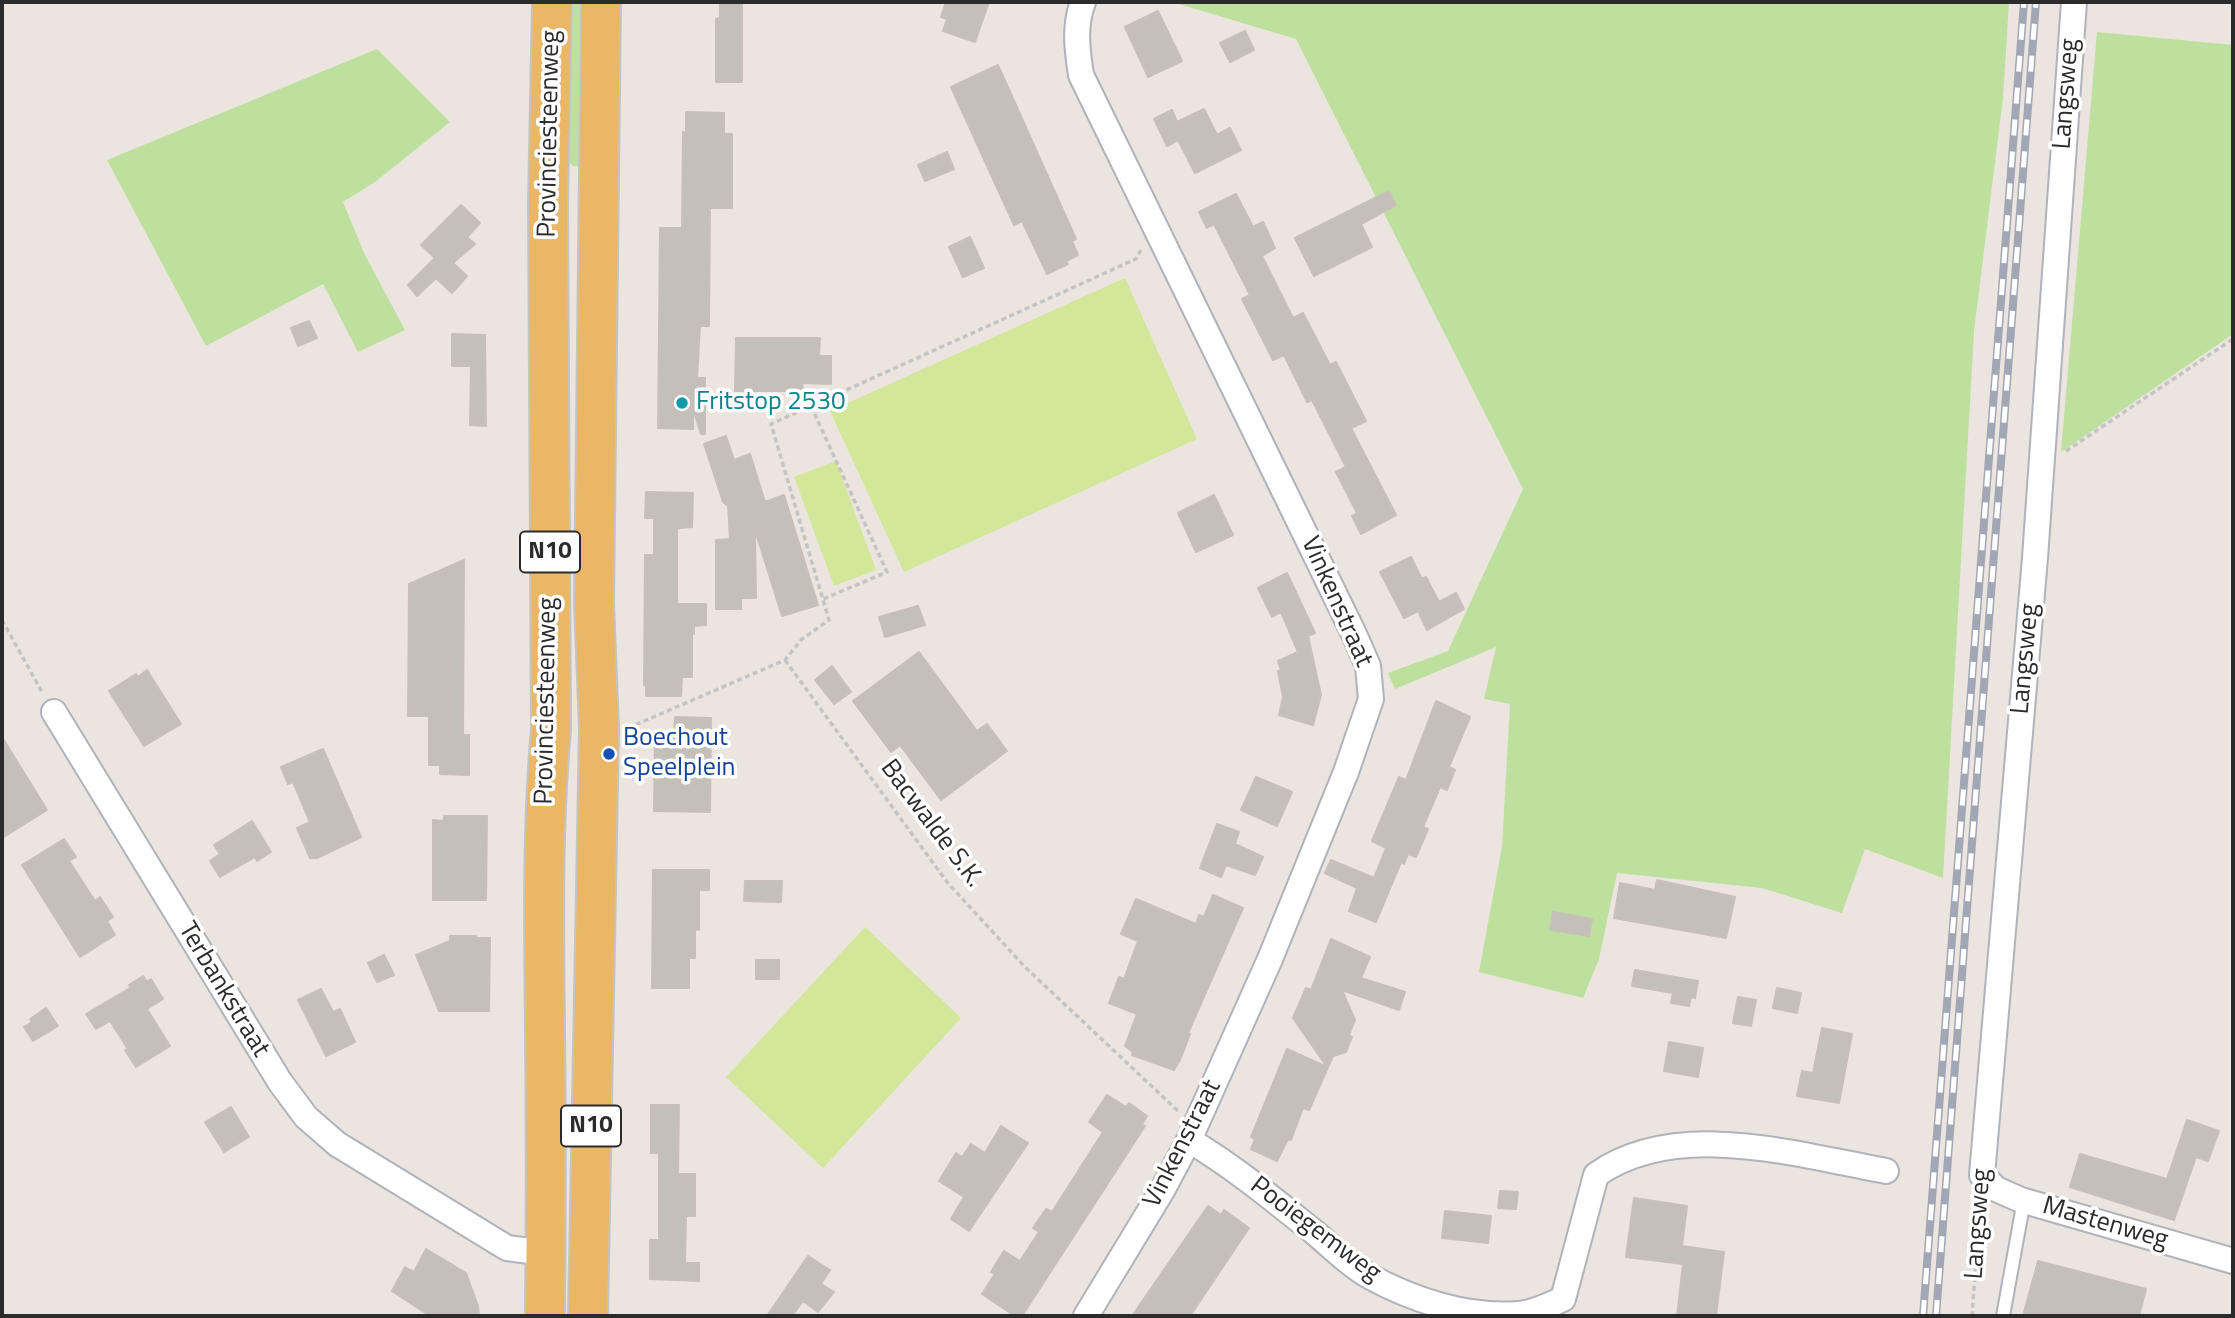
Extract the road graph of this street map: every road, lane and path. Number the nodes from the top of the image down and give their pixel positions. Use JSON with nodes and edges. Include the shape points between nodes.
{"nodes":[{"id":1,"x":552,"y":2,"type":"edge"},
{"id":2,"x":601,"y":2,"type":"edge"},
{"id":3,"x":1083,"y":2,"type":"edge"},
{"id":4,"x":2074,"y":2,"type":"edge"},
{"id":5,"x":1136,"y":259,"type":"dead end"},
{"id":6,"x":2233,"y":339,"type":"edge"},
{"id":7,"x":811,"y":406,"type":"junction"},
{"id":8,"x":2041,"y":468,"type":"junction"},
{"id":9,"x":823,"y":599,"type":"junction"},
{"id":10,"x":2,"y":620,"type":"edge"},
{"id":11,"x":785,"y":660,"type":"junction"},
{"id":12,"x":54,"y":712,"type":"joint"},
{"id":13,"x":625,"y":730,"type":"dead end"},
{"id":14,"x":545,"y":793,"type":"junction"},
{"id":15,"x":597,"y":816,"type":"junction"},
{"id":16,"x":1192,"y":1133,"type":"junction"},
{"id":17,"x":1886,"y":1171,"type":"dead end"},
{"id":18,"x":1982,"y":1175,"type":"junction"},
{"id":19,"x":2024,"y":1200,"type":"junction"},
{"id":20,"x":545,"y":1253,"type":"junction"},
{"id":21,"x":2233,"y":1261,"type":"edge"},
{"id":22,"x":545,"y":1316,"type":"edge"},
{"id":23,"x":588,"y":1316,"type":"edge"},
{"id":24,"x":1086,"y":1316,"type":"edge"},
{"id":25,"x":1972,"y":1316,"type":"edge"},
{"id":26,"x":2003,"y":1316,"type":"edge"}],
"edges":[{"from":1,"to":14,"type":"main road","name":"Provinciesteenweg","number":"N10","via":[[548,204],[551,730]]},
{"from":2,"to":15,"type":"main road","name":"Provinciesteenweg","number":"N10","via":[[594,603]]},
{"from":3,"to":16,"type":"street","name":"Vinkenstraat","via":[[1077,29],[1081,75],[1368,666],[1371,699],[1346,772]]},
{"from":4,"to":8,"type":"street","name":"Langsweg"},
{"from":5,"to":7,"type":"path"},
{"from":6,"to":8,"type":"path"},
{"from":7,"to":9,"type":"path","via":[[771,424]]},
{"from":7,"to":9,"type":"path","via":[[887,572]]},
{"from":8,"to":18,"type":"street","name":"Langsweg"},
{"from":9,"to":11,"type":"path","via":[[829,620],[802,639]]},
{"from":10,"to":12,"type":"path"},
{"from":11,"to":13,"type":"path"},
{"from":11,"to":16,"type":"path","name":"Bacwalde S.K.","via":[[947,883]]},
{"from":12,"to":20,"type":"street","name":"Terbankstraat","via":[[280,1082],[306,1117],[337,1144],[507,1248]]},
{"from":14,"to":15,"type":"main road","via":[[558,766],[572,766],[586,773]]},
{"from":14,"to":20,"type":"main road","name":"Provinciesteenweg","number":"N10"},
{"from":15,"to":23,"type":"main road","name":"Provinciesteenweg","number":"N10"},
{"from":16,"to":17,"type":"street","name":"Pooiegemweg","via":[[1367,1275],[1442,1306],[1501,1315],[1542,1309],[1563,1299],[1596,1175],[1628,1157],[1666,1147],[1720,1143]]},
{"from":16,"to":24,"type":"street","name":"Vinkenstraat"},
{"from":18,"to":19,"type":"street","name":"Mastenweg","via":[[1996,1189]]},
{"from":18,"to":25,"type":"path","name":"Langsweg"},
{"from":19,"to":21,"type":"street","name":"Mastenweg"},
{"from":19,"to":26,"type":"lane"},
{"from":20,"to":22,"type":"main road","name":"Provinciesteenweg","number":"N10"}]}
